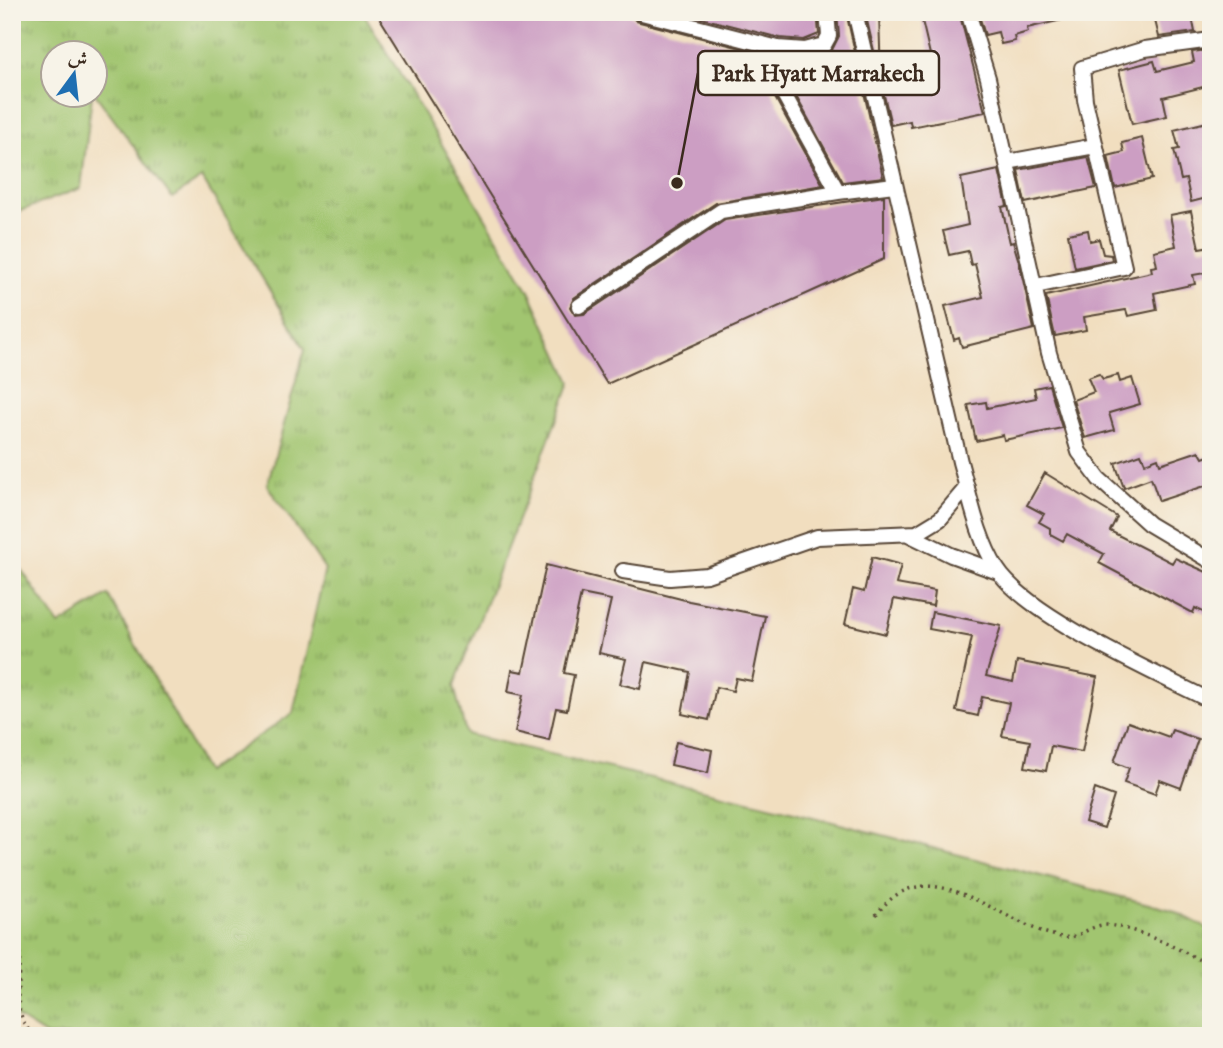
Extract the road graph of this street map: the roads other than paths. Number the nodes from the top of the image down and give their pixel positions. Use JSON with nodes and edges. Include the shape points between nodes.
{"nodes":[{"id":1,"x":638,"y":12,"type":"edge"},
{"id":2,"x":827,"y":12,"type":"edge"},
{"id":3,"x":855,"y":12,"type":"edge"},
{"id":4,"x":968,"y":12,"type":"edge"},
{"id":5,"x":1211,"y":40,"type":"edge"},
{"id":6,"x":778,"y":48,"type":"junction"},
{"id":7,"x":1095,"y":146,"type":"junction"},
{"id":8,"x":1007,"y":162,"type":"junction"},
{"id":9,"x":894,"y":185,"type":"junction"},
{"id":10,"x":838,"y":192,"type":"junction"},
{"id":11,"x":1036,"y":286,"type":"junction"},
{"id":12,"x":579,"y":306,"type":"dead end"},
{"id":13,"x":967,"y":487,"type":"junction"},
{"id":14,"x":934,"y":523,"type":"junction"},
{"id":15,"x":908,"y":534,"type":"junction"},
{"id":16,"x":944,"y":551,"type":"junction"},
{"id":17,"x":1208,"y":556,"type":"edge"},
{"id":18,"x":623,"y":570,"type":"dead end"},
{"id":19,"x":998,"y":572,"type":"junction"},
{"id":20,"x":1211,"y":701,"type":"edge"}],
"edges":[{"from":1,"to":6,"type":"street"},
{"from":2,"to":6,"type":"street","via":[[829,36],[824,45],[805,50]]},
{"from":3,"to":9,"type":"street"},
{"from":4,"to":8,"type":"street"},
{"from":5,"to":7,"type":"street","via":[[1145,49],[1082,68]]},
{"from":6,"to":10,"type":"street","via":[[776,80]]},
{"from":7,"to":8,"type":"street"},
{"from":7,"to":11,"type":"street","via":[[1124,267]]},
{"from":8,"to":11,"type":"street"},
{"from":9,"to":10,"type":"street"},
{"from":9,"to":13,"type":"street"},
{"from":10,"to":12,"type":"street","via":[[721,211]]},
{"from":11,"to":17,"type":"street","via":[[1049,354],[1079,452],[1099,479],[1149,524]]},
{"from":13,"to":14,"type":"street"},
{"from":13,"to":19,"type":"street"},
{"from":14,"to":15,"type":"street"},
{"from":14,"to":16,"type":"street"},
{"from":15,"to":16,"type":"street"},
{"from":15,"to":18,"type":"street","via":[[817,537],[707,575],[670,578]]},
{"from":16,"to":19,"type":"street"},
{"from":19,"to":20,"type":"street","via":[[1050,615]]}]}
